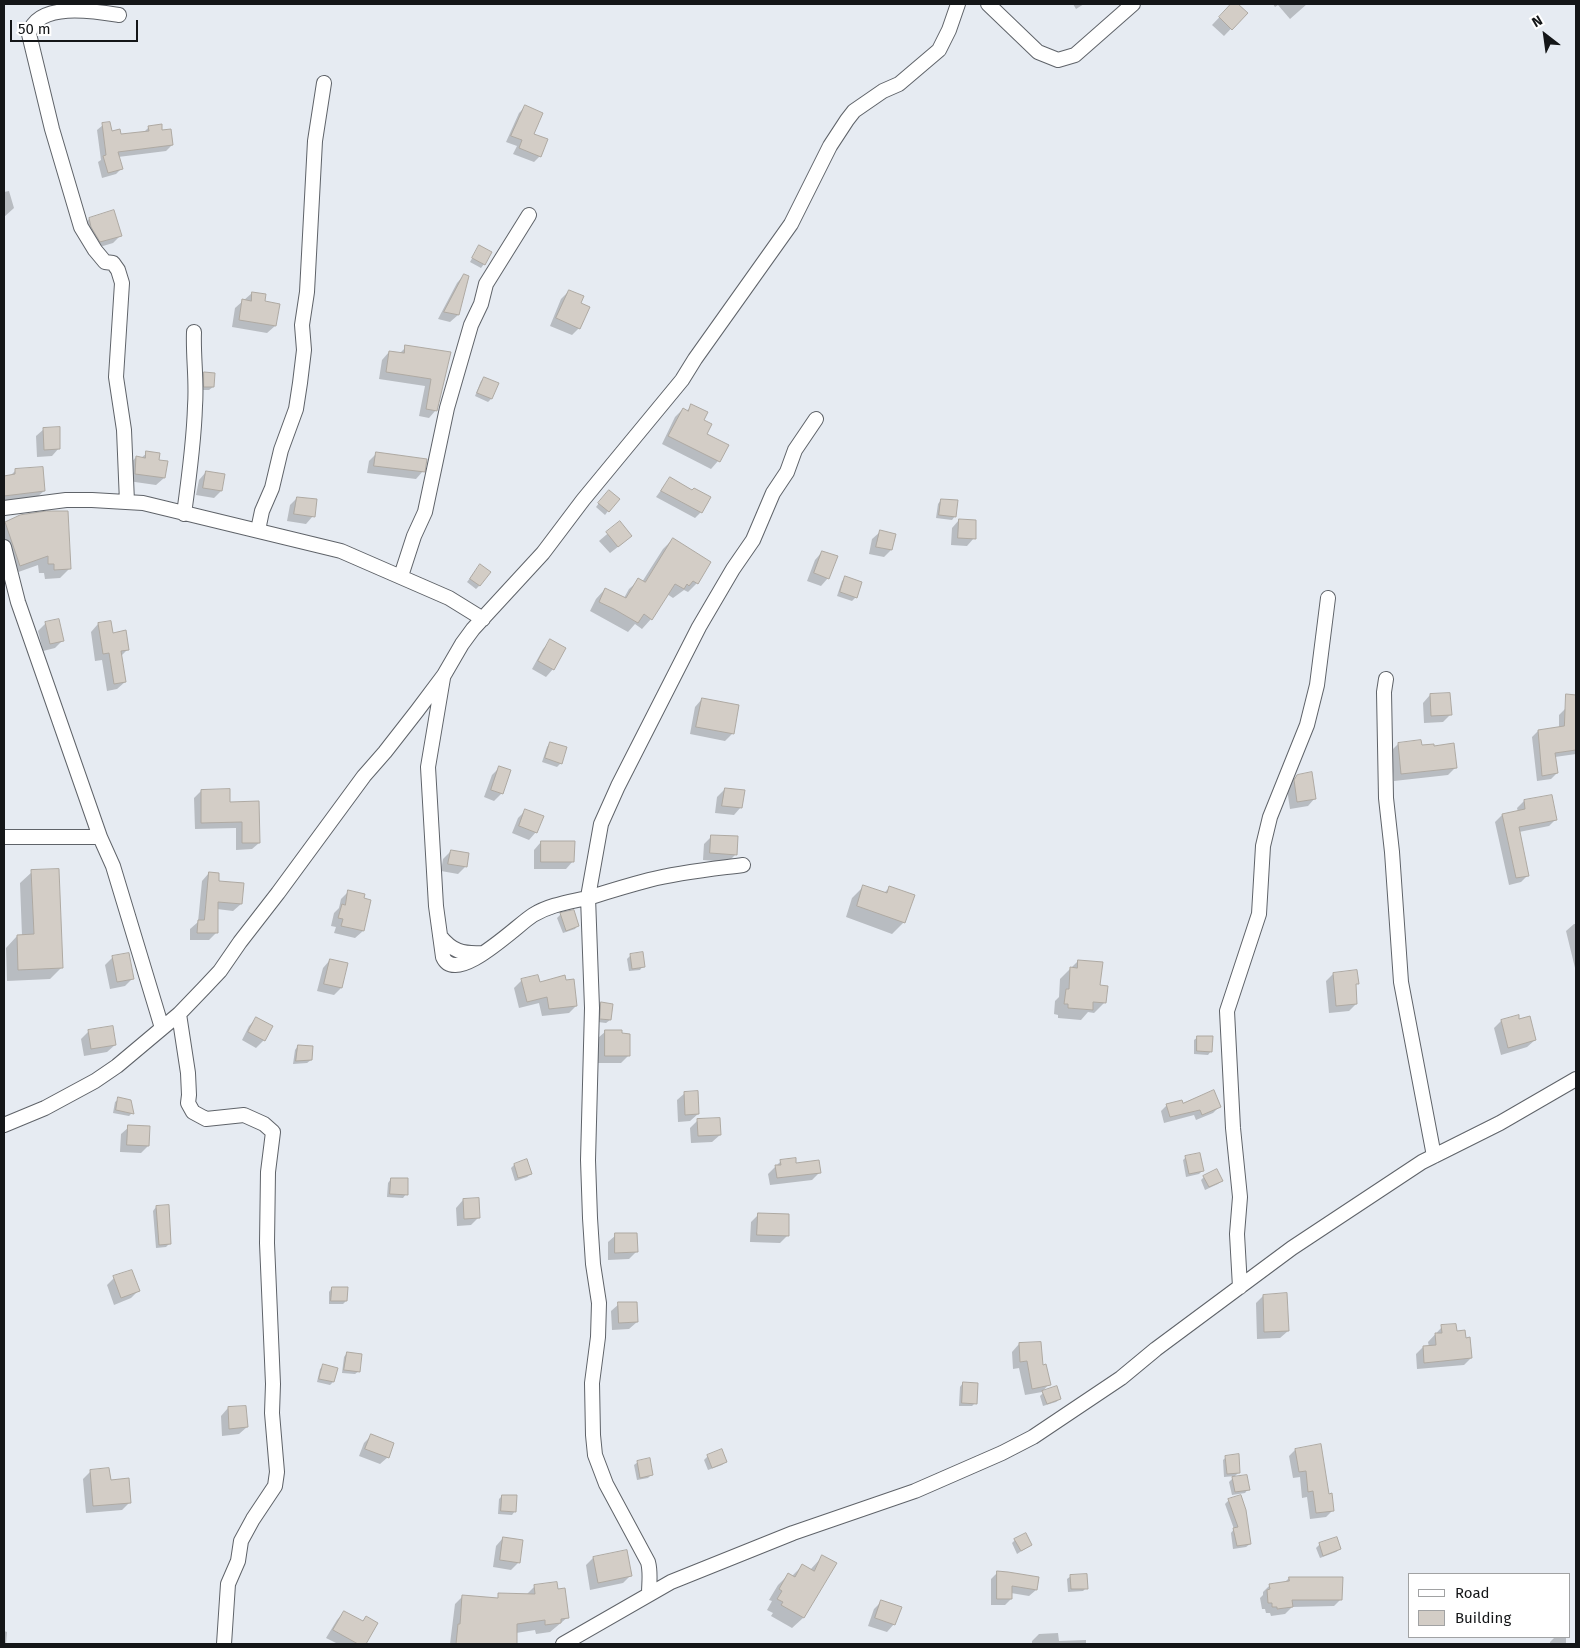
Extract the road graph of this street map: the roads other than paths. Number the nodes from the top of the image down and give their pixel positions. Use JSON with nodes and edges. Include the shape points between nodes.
{"nodes":[{"id":1,"x":958,"y":4,"type":"edge"},
{"id":2,"x":988,"y":4,"type":"edge"},
{"id":3,"x":1132,"y":4,"type":"edge"},
{"id":4,"x":119,"y":15,"type":"dead end"},
{"id":5,"x":324,"y":84,"type":"dead end"},
{"id":6,"x":529,"y":215,"type":"dead end"},
{"id":7,"x":194,"y":332,"type":"dead end"},
{"id":8,"x":816,"y":419,"type":"dead end"},
{"id":9,"x":126,"y":502,"type":"junction"},
{"id":10,"x":4,"y":508,"type":"edge"},
{"id":11,"x":184,"y":514,"type":"junction"},
{"id":12,"x":258,"y":530,"type":"junction"},
{"id":13,"x":4,"y":547,"type":"edge"},
{"id":14,"x":401,"y":576,"type":"junction"},
{"id":15,"x":1328,"y":598,"type":"dead end"},
{"id":16,"x":483,"y":619,"type":"junction"},
{"id":17,"x":444,"y":675,"type":"junction"},
{"id":18,"x":1386,"y":679,"type":"dead end"},
{"id":19,"x":4,"y":836,"type":"edge"},
{"id":20,"x":100,"y":837,"type":"junction"},
{"id":21,"x":744,"y":865,"type":"dead end"},
{"id":22,"x":588,"y":897,"type":"junction"},
{"id":23,"x":179,"y":1014,"type":"junction"},
{"id":24,"x":162,"y":1028,"type":"junction"},
{"id":25,"x":1576,"y":1080,"type":"edge"},
{"id":26,"x":4,"y":1125,"type":"edge"},
{"id":27,"x":1434,"y":1156,"type":"junction"},
{"id":28,"x":1240,"y":1287,"type":"junction"},
{"id":29,"x":649,"y":1594,"type":"junction"},
{"id":30,"x":224,"y":1644,"type":"edge"},
{"id":31,"x":563,"y":1644,"type":"edge"}],
"edges":[{"from":1,"to":16,"type":"street","via":[[939,50],[905,79],[854,111],[847,120],[830,146],[791,224],[682,380],[543,553]]},
{"from":2,"to":3,"type":"street","via":[[1038,52],[1058,60],[1076,55]]},
{"from":4,"to":9,"type":"street","via":[[77,11],[50,14],[35,22],[30,34],[46,107],[81,227],[95,250],[106,262],[113,263],[122,284],[116,377],[124,430]]},
{"from":5,"to":12,"type":"street","via":[[315,141],[300,383],[296,409]]},
{"from":6,"to":14,"type":"street","via":[[486,284],[471,325],[447,408],[425,512]]},
{"from":7,"to":11,"type":"street","via":[[196,403]]},
{"from":8,"to":22,"type":"street","via":[[795,450],[752,540],[699,627],[618,786],[601,824]]},
{"from":9,"to":10,"type":"street","via":[[66,500]]},
{"from":9,"to":11,"type":"street"},
{"from":11,"to":12,"type":"street"},
{"from":12,"to":14,"type":"street","via":[[340,551]]},
{"from":13,"to":20,"type":"street","via":[[18,602]]},
{"from":14,"to":16,"type":"street","via":[[449,598]]},
{"from":15,"to":28,"type":"street","via":[[1317,686],[1307,725],[1270,817],[1263,846],[1259,914],[1227,1012],[1240,1197],[1237,1234]]},
{"from":16,"to":17,"type":"street","via":[[462,644]]},
{"from":17,"to":22,"type":"street","via":[[428,767],[440,936],[449,947],[469,954],[482,953],[530,916],[548,907]]},
{"from":17,"to":23,"type":"street","via":[[364,776],[220,971]]},
{"from":18,"to":27,"type":"street","via":[[1386,798],[1401,982]]},
{"from":19,"to":20,"type":"street"},
{"from":20,"to":24,"type":"street"},
{"from":21,"to":22,"type":"street","via":[[651,880]]},
{"from":22,"to":29,"type":"street","via":[[592,1008],[588,1160],[599,1303],[592,1382],[593,1435],[606,1484],[648,1562],[651,1573]]},
{"from":23,"to":24,"type":"street"},
{"from":23,"to":30,"type":"street","via":[[188,1073],[188,1103],[193,1112],[206,1119],[244,1115],[273,1132],[268,1172],[267,1243],[277,1472],[275,1486],[241,1541],[238,1560],[228,1584]]},
{"from":24,"to":26,"type":"street","via":[[95,1081],[45,1108]]},
{"from":25,"to":27,"type":"street"},
{"from":27,"to":28,"type":"street","via":[[1300,1243]]},
{"from":28,"to":29,"type":"street","via":[[1122,1378],[1033,1437],[915,1491],[793,1533]]},
{"from":29,"to":31,"type":"street"}]}
